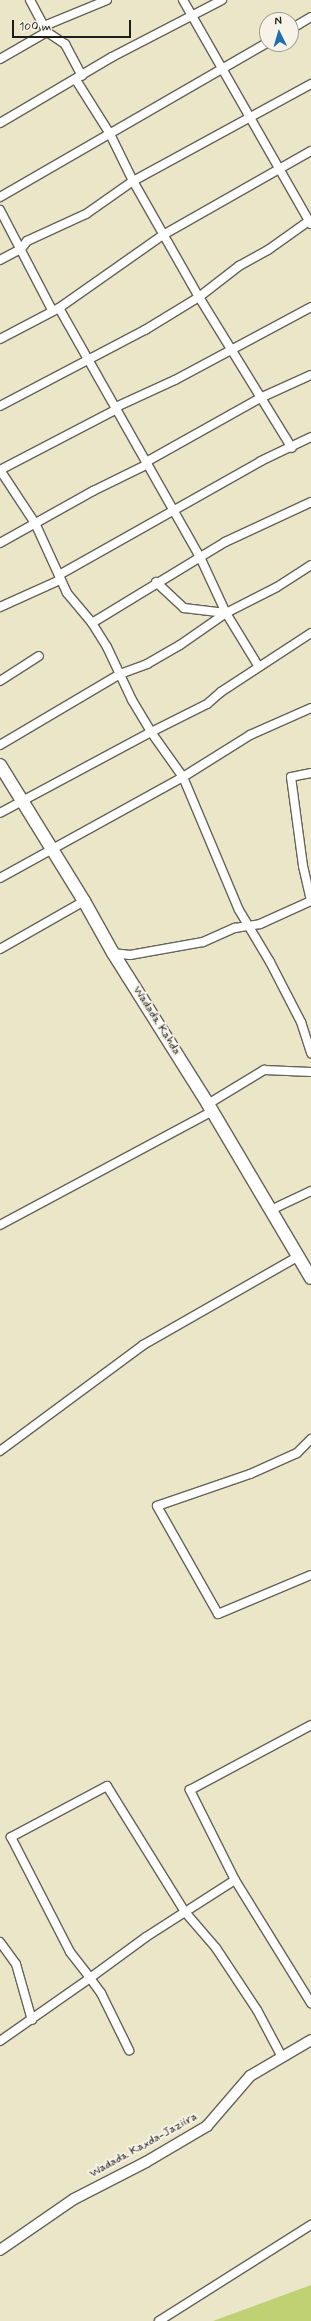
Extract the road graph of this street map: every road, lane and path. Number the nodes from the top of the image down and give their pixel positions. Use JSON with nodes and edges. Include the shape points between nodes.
{"nodes":[{"id":1,"x":30,"y":0,"type":"edge"},
{"id":2,"x":107,"y":0,"type":"edge"},
{"id":3,"x":182,"y":0,"type":"edge"},
{"id":4,"x":222,"y":0,"type":"edge"},
{"id":5,"x":192,"y":17,"type":"junction"},
{"id":6,"x":311,"y":17,"type":"edge"},
{"id":7,"x":299,"y":24,"type":"edge"},
{"id":8,"x":46,"y":29,"type":"junction"},
{"id":9,"x":259,"y":47,"type":"edge"},
{"id":10,"x":0,"y":59,"type":"edge"},
{"id":11,"x":223,"y":68,"type":"junction"},
{"id":12,"x":79,"y":78,"type":"junction"},
{"id":13,"x":311,"y":84,"type":"edge"},
{"id":14,"x":247,"y":117,"type":"junction"},
{"id":15,"x":0,"y":123,"type":"edge"},
{"id":16,"x":110,"y":134,"type":"junction"},
{"id":17,"x":311,"y":150,"type":"edge"},
{"id":18,"x":278,"y":170,"type":"junction"},
{"id":19,"x":133,"y":181,"type":"junction"},
{"id":20,"x":0,"y":197,"type":"edge"},
{"id":21,"x":0,"y":210,"type":"edge"},
{"id":22,"x":310,"y":223,"type":"edge"},
{"id":23,"x":163,"y":235,"type":"junction"},
{"id":24,"x":21,"y":249,"type":"junction"},
{"id":25,"x":0,"y":260,"type":"edge"},
{"id":26,"x":199,"y":297,"type":"junction"},
{"id":27,"x":311,"y":307,"type":"edge"},
{"id":28,"x":55,"y":309,"type":"junction"},
{"id":29,"x":0,"y":339,"type":"edge"},
{"id":30,"x":230,"y":350,"type":"junction"},
{"id":31,"x":89,"y":360,"type":"junction"},
{"id":32,"x":311,"y":375,"type":"edge"},
{"id":33,"x":260,"y":398,"type":"junction"},
{"id":34,"x":0,"y":406,"type":"edge"},
{"id":35,"x":117,"y":408,"type":"junction"},
{"id":36,"x":311,"y":437,"type":"edge"},
{"id":37,"x":292,"y":448,"type":"junction"},
{"id":38,"x":147,"y":463,"type":"junction"},
{"id":39,"x":0,"y":470,"type":"edge"},
{"id":40,"x":311,"y":502,"type":"edge"},
{"id":41,"x":173,"y":512,"type":"junction"},
{"id":42,"x":35,"y":523,"type":"junction"},
{"id":43,"x":0,"y":543,"type":"edge"},
{"id":44,"x":200,"y":557,"type":"junction"},
{"id":45,"x":311,"y":565,"type":"edge"},
{"id":46,"x":60,"y":577,"type":"junction"},
{"id":47,"x":156,"y":582,"type":"junction"},
{"id":48,"x":0,"y":607,"type":"edge"},
{"id":49,"x":226,"y":613,"type":"junction"},
{"id":50,"x":92,"y":623,"type":"junction"},
{"id":51,"x":311,"y":633,"type":"edge"},
{"id":52,"x":39,"y":656,"type":"dead end"},
{"id":53,"x":259,"y":667,"type":"junction"},
{"id":54,"x":120,"y":674,"type":"junction"},
{"id":55,"x":0,"y":681,"type":"edge"},
{"id":56,"x":311,"y":708,"type":"edge"},
{"id":57,"x":152,"y":732,"type":"junction"},
{"id":58,"x":0,"y":745,"type":"edge"},
{"id":59,"x":0,"y":766,"type":"edge"},
{"id":60,"x":311,"y":773,"type":"edge"},
{"id":61,"x":183,"y":777,"type":"junction"},
{"id":62,"x":22,"y":801,"type":"junction"},
{"id":63,"x":0,"y":813,"type":"edge"},
{"id":64,"x":52,"y":851,"type":"junction"},
{"id":65,"x":0,"y":878,"type":"edge"},
{"id":66,"x":311,"y":900,"type":"edge"},
{"id":67,"x":84,"y":901,"type":"junction"},
{"id":68,"x":248,"y":925,"type":"junction"},
{"id":69,"x":0,"y":949,"type":"edge"},
{"id":70,"x":113,"y":953,"type":"junction"},
{"id":71,"x":311,"y":1053,"type":"edge"},
{"id":72,"x":311,"y":1072,"type":"edge"},
{"id":73,"x":210,"y":1108,"type":"junction"},
{"id":74,"x":311,"y":1191,"type":"edge"},
{"id":75,"x":271,"y":1210,"type":"junction"},
{"id":76,"x":0,"y":1225,"type":"edge"},
{"id":77,"x":299,"y":1256,"type":"junction"},
{"id":78,"x":311,"y":1278,"type":"edge"},
{"id":79,"x":311,"y":1440,"type":"edge"},
{"id":80,"x":0,"y":1451,"type":"edge"},
{"id":81,"x":311,"y":1575,"type":"edge"},
{"id":82,"x":311,"y":1725,"type":"edge"},
{"id":83,"x":235,"y":1880,"type":"junction"},
{"id":84,"x":185,"y":1912,"type":"junction"},
{"id":85,"x":0,"y":1942,"type":"edge"},
{"id":86,"x":90,"y":1978,"type":"junction"},
{"id":87,"x":311,"y":2003,"type":"edge"},
{"id":88,"x":32,"y":2020,"type":"junction"},
{"id":89,"x":311,"y":2040,"type":"edge"},
{"id":90,"x":0,"y":2041,"type":"edge"},
{"id":91,"x":129,"y":2050,"type":"dead end"},
{"id":92,"x":282,"y":2057,"type":"junction"},
{"id":93,"x":311,"y":2225,"type":"edge"},
{"id":94,"x":0,"y":2250,"type":"edge"},
{"id":95,"x":159,"y":2321,"type":"edge"}],
"edges":[{"from":1,"to":8,"type":"street"},
{"from":2,"to":8,"type":"street"},
{"from":3,"to":5,"type":"street"},
{"from":4,"to":5,"type":"street"},
{"from":5,"to":11,"type":"street"},
{"from":5,"to":12,"type":"street","via":[[112,57]]},
{"from":6,"to":7,"type":"street"},
{"from":8,"to":10,"type":"street"},
{"from":8,"to":12,"type":"street","via":[[65,44]]},
{"from":9,"to":11,"type":"street"},
{"from":11,"to":14,"type":"street"},
{"from":11,"to":16,"type":"street"},
{"from":12,"to":15,"type":"street"},
{"from":12,"to":16,"type":"street"},
{"from":13,"to":14,"type":"street"},
{"from":14,"to":18,"type":"street"},
{"from":14,"to":19,"type":"street"},
{"from":16,"to":19,"type":"street"},
{"from":16,"to":20,"type":"street"},
{"from":17,"to":18,"type":"street"},
{"from":18,"to":22,"type":"street"},
{"from":18,"to":23,"type":"street"},
{"from":19,"to":23,"type":"street"},
{"from":19,"to":24,"type":"street","via":[[86,214],[27,241]]},
{"from":21,"to":24,"type":"street"},
{"from":22,"to":26,"type":"street","via":[[239,266]]},
{"from":23,"to":26,"type":"street"},
{"from":23,"to":28,"type":"street"},
{"from":24,"to":25,"type":"street"},
{"from":24,"to":28,"type":"street"},
{"from":26,"to":30,"type":"street"},
{"from":26,"to":31,"type":"street"},
{"from":27,"to":30,"type":"street"},
{"from":28,"to":29,"type":"street"},
{"from":28,"to":31,"type":"street"},
{"from":30,"to":33,"type":"street"},
{"from":30,"to":35,"type":"street"},
{"from":31,"to":34,"type":"street"},
{"from":31,"to":35,"type":"street"},
{"from":32,"to":33,"type":"street"},
{"from":33,"to":37,"type":"street"},
{"from":33,"to":38,"type":"street"},
{"from":35,"to":38,"type":"street"},
{"from":35,"to":39,"type":"street"},
{"from":36,"to":37,"type":"street"},
{"from":37,"to":41,"type":"street","via":[[261,462]]},
{"from":38,"to":41,"type":"street"},
{"from":38,"to":42,"type":"street"},
{"from":39,"to":42,"type":"street"},
{"from":40,"to":44,"type":"street","via":[[225,542]]},
{"from":41,"to":44,"type":"street"},
{"from":41,"to":46,"type":"street"},
{"from":42,"to":43,"type":"street"},
{"from":42,"to":46,"type":"street"},
{"from":44,"to":47,"type":"street"},
{"from":44,"to":49,"type":"street"},
{"from":45,"to":49,"type":"street","via":[[277,587]]},
{"from":46,"to":48,"type":"street"},
{"from":46,"to":50,"type":"street","via":[[67,593]]},
{"from":47,"to":49,"type":"street","via":[[184,608]]},
{"from":47,"to":50,"type":"street"},
{"from":49,"to":53,"type":"street"},
{"from":49,"to":54,"type":"street","via":[[147,664]]},
{"from":50,"to":54,"type":"street"},
{"from":51,"to":53,"type":"street"},
{"from":52,"to":55,"type":"street"},
{"from":53,"to":57,"type":"street","via":[[207,704]]},
{"from":54,"to":57,"type":"street","via":[[132,700]]},
{"from":54,"to":58,"type":"street"},
{"from":56,"to":61,"type":"street","via":[[250,735]]},
{"from":57,"to":61,"type":"street"},
{"from":57,"to":62,"type":"street"},
{"from":59,"to":62,"type":"main road","name":"Wadada Kahda"},
{"from":60,"to":66,"type":"street","via":[[291,777],[303,866]]},
{"from":61,"to":64,"type":"street"},
{"from":61,"to":68,"type":"street","via":[[239,910]]},
{"from":62,"to":63,"type":"street"},
{"from":62,"to":64,"type":"main road","name":"Wadada Kahda"},
{"from":64,"to":65,"type":"street"},
{"from":64,"to":67,"type":"main road","name":"Wadada Kahda"},
{"from":66,"to":68,"type":"street","via":[[260,924]]},
{"from":67,"to":69,"type":"street"},
{"from":67,"to":70,"type":"main road","name":"Wadada Kahda"},
{"from":68,"to":70,"type":"street","via":[[204,942],[130,955]]},
{"from":68,"to":71,"type":"street","via":[[301,1022]]},
{"from":70,"to":73,"type":"main road","name":"Wadada Kahda"},
{"from":72,"to":73,"type":"street","via":[[264,1070]]},
{"from":73,"to":75,"type":"main road","name":"Wadada Kahda"},
{"from":73,"to":76,"type":"street"},
{"from":74,"to":75,"type":"street"},
{"from":75,"to":77,"type":"main road","name":"Wadada Kahda"},
{"from":77,"to":78,"type":"main road","name":"Wadada Kahda"},
{"from":77,"to":80,"type":"street","via":[[143,1345]]},
{"from":79,"to":81,"type":"street","via":[[297,1452],[250,1474],[157,1506],[218,1614]]},
{"from":82,"to":83,"type":"street","via":[[190,1790]]},
{"from":83,"to":84,"type":"street"},
{"from":83,"to":87,"type":"street"},
{"from":84,"to":86,"type":"street"},
{"from":84,"to":86,"type":"street","via":[[107,1786],[11,1837],[70,1952]]},
{"from":84,"to":92,"type":"street","via":[[216,1948],[257,2010]]},
{"from":85,"to":88,"type":"street","via":[[16,1964]]},
{"from":86,"to":88,"type":"street","via":[[70,1989],[61,2000]]},
{"from":86,"to":91,"type":"street","via":[[101,1993]]},
{"from":88,"to":90,"type":"street"},
{"from":89,"to":92,"type":"street","name":"Wadada Kaxda-Jaziira"},
{"from":92,"to":94,"type":"street","name":"Wadada Kaxda-Jaziira","via":[[250,2076],[207,2126],[146,2162],[74,2199]]},
{"from":93,"to":95,"type":"street"}]}
